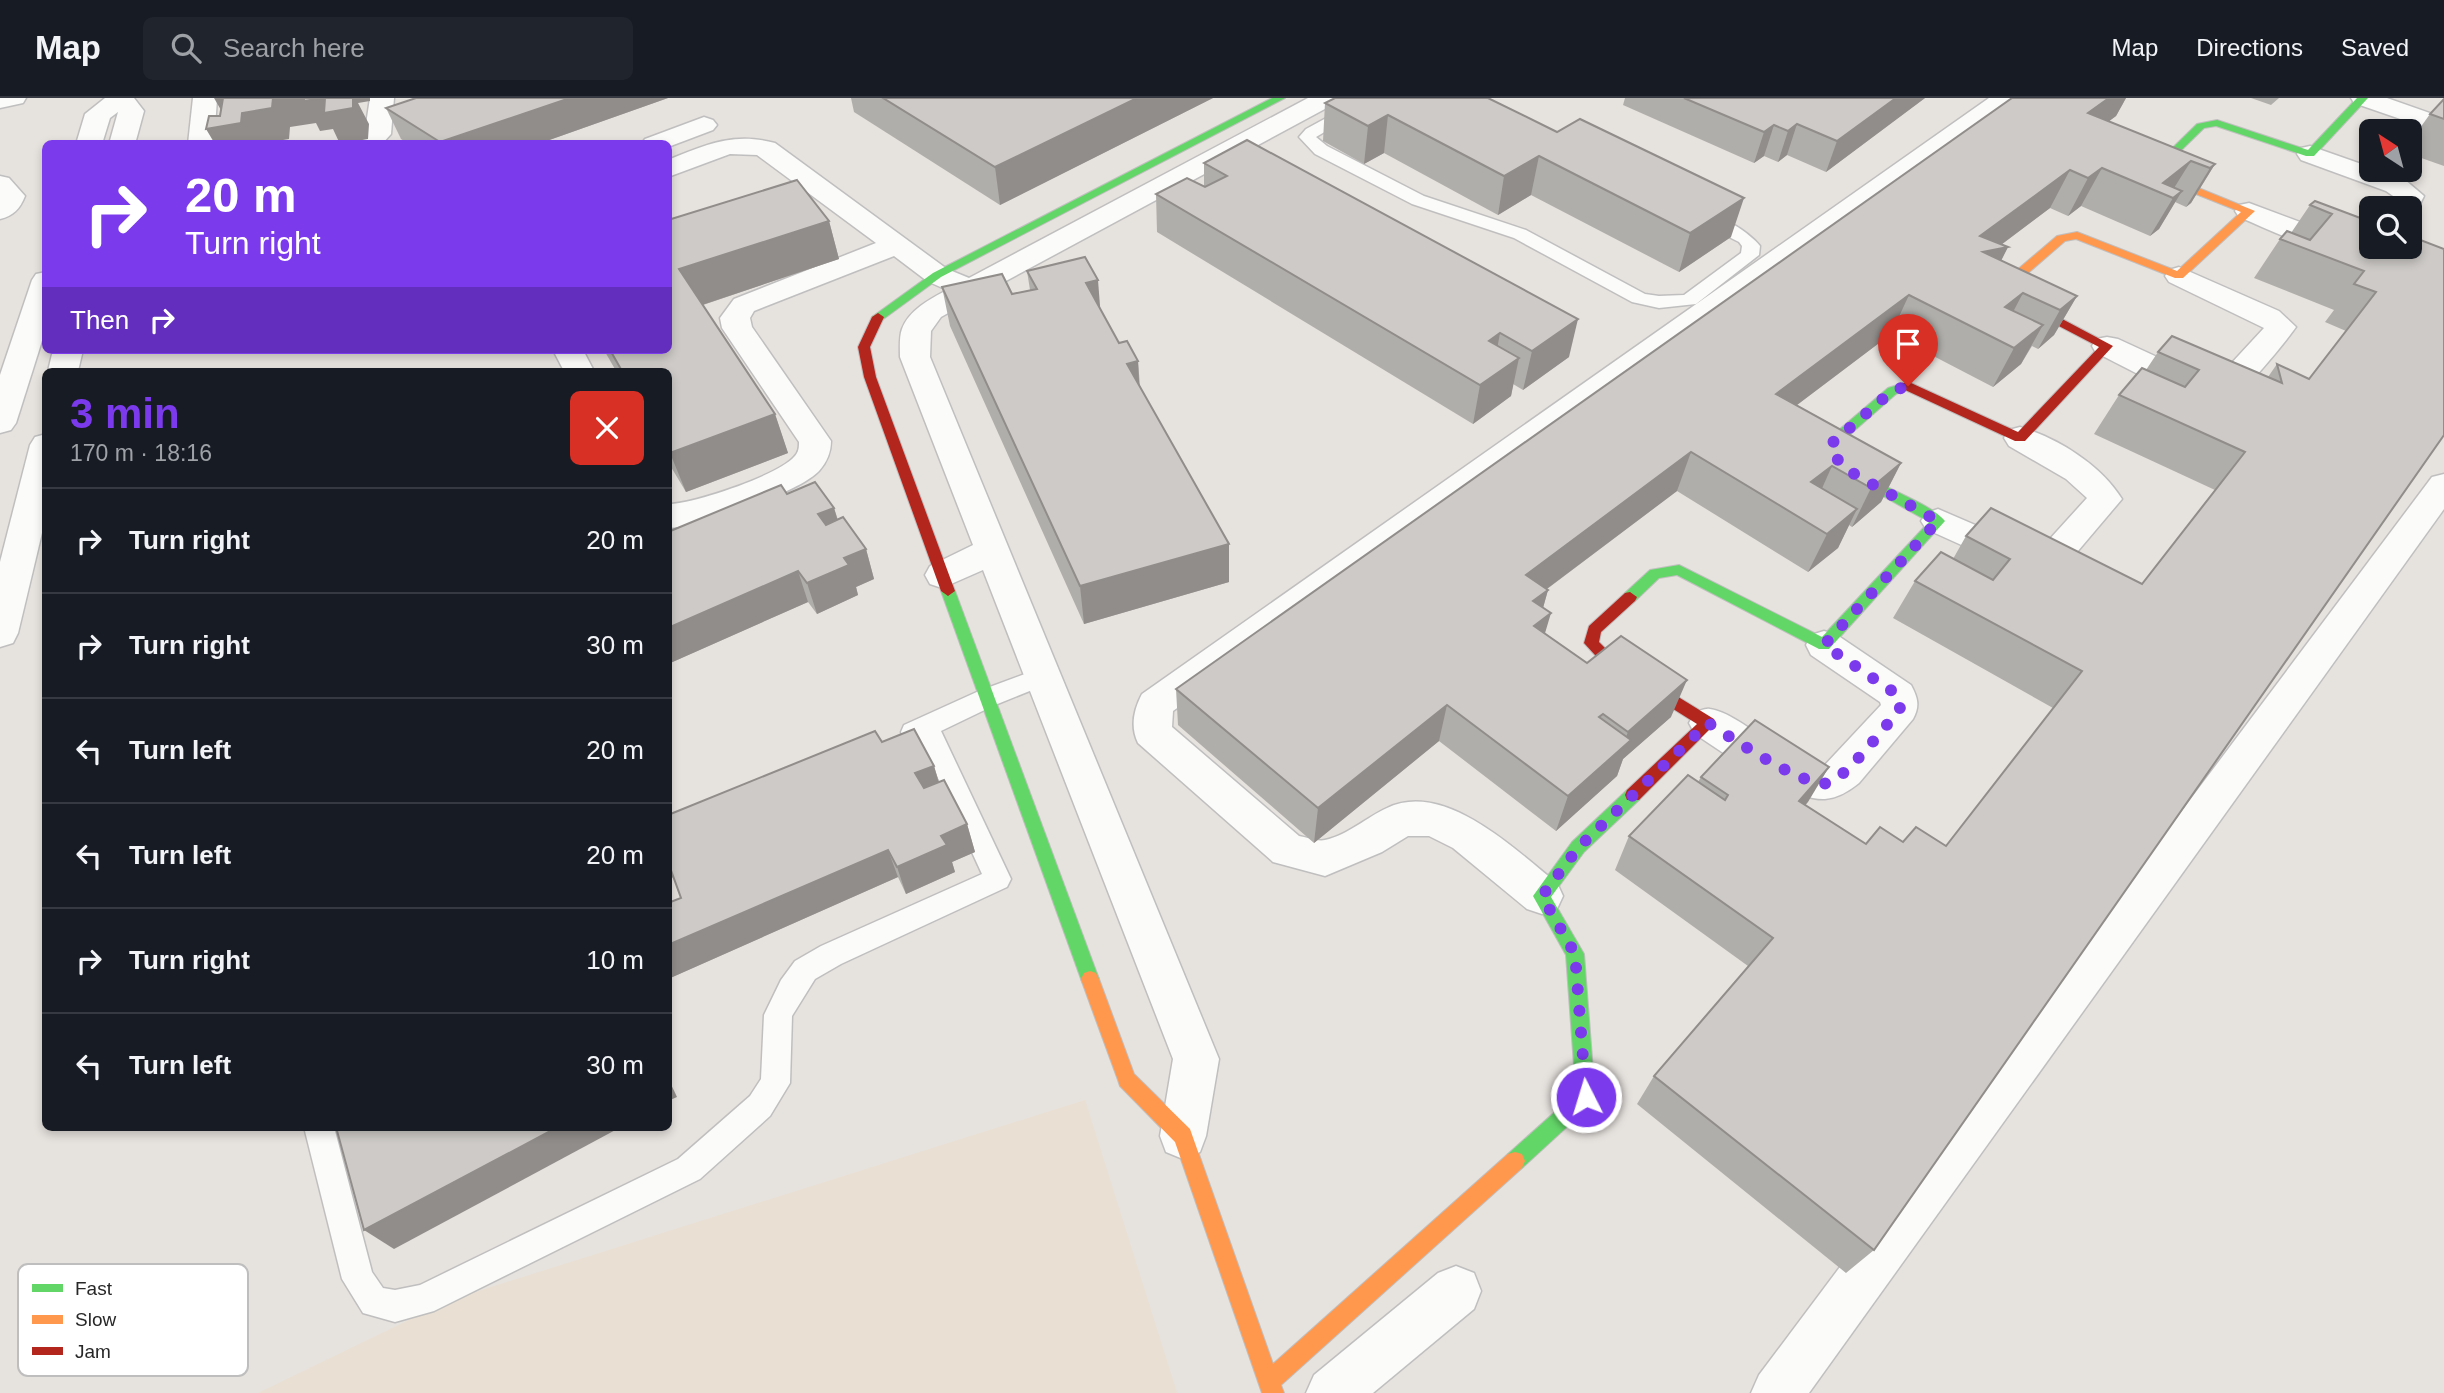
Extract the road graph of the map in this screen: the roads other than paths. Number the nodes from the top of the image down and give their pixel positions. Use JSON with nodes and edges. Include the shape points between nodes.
{"nodes":[{"id":1,"x":14,"y":98,"type":"edge"},
{"id":2,"x":122,"y":98,"type":"edge"},
{"id":3,"x":205,"y":98,"type":"edge"},
{"id":4,"x":382,"y":98,"type":"edge"},
{"id":5,"x":1280,"y":98,"type":"edge"},
{"id":6,"x":1327,"y":98,"type":"edge"},
{"id":7,"x":1375,"y":98,"type":"edge"},
{"id":8,"x":2005,"y":98,"type":"edge"},
{"id":9,"x":2363,"y":98,"type":"edge"},
{"id":10,"x":0,"y":101,"type":"edge"},
{"id":11,"x":704,"y":124,"type":"dead end"},
{"id":12,"x":2444,"y":126,"type":"edge"},
{"id":13,"x":90,"y":140,"type":"edge"},
{"id":14,"x":123,"y":140,"type":"edge"},
{"id":15,"x":201,"y":140,"type":"edge"},
{"id":16,"x":371,"y":140,"type":"edge"},
{"id":17,"x":664,"y":140,"type":"edge"},
{"id":18,"x":2309,"y":154,"type":"junction"},
{"id":19,"x":672,"y":168,"type":"edge"},
{"id":20,"x":0,"y":184,"type":"edge"},
{"id":21,"x":2411,"y":196,"type":"edge"},
{"id":22,"x":1684,"y":207,"type":"edge"},
{"id":23,"x":0,"y":211,"type":"edge"},
{"id":24,"x":2249,"y":211,"type":"junction"},
{"id":25,"x":897,"y":245,"type":"junction"},
{"id":26,"x":2359,"y":248,"type":"edge"},
{"id":27,"x":2179,"y":275,"type":"junction"},
{"id":28,"x":954,"y":282,"type":"junction"},
{"id":29,"x":42,"y":292,"type":"edge"},
{"id":30,"x":2107,"y":346,"type":"junction"},
{"id":31,"x":0,"y":423,"type":"edge"},
{"id":32,"x":2020,"y":438,"type":"junction"},
{"id":33,"x":42,"y":461,"type":"edge"},
{"id":34,"x":2444,"y":485,"type":"edge"},
{"id":35,"x":672,"y":516,"type":"edge"},
{"id":36,"x":1938,"y":521,"type":"junction"},
{"id":37,"x":994,"y":549,"type":"junction"},
{"id":38,"x":942,"y":575,"type":"junction"},
{"id":39,"x":2,"y":619,"type":"edge"},
{"id":40,"x":1824,"y":645,"type":"junction"},
{"id":41,"x":1044,"y":676,"type":"junction"},
{"id":42,"x":987,"y":698,"type":"junction"},
{"id":43,"x":1708,"y":723,"type":"junction"},
{"id":44,"x":927,"y":727,"type":"junction"},
{"id":45,"x":891,"y":742,"type":"edge"},
{"id":46,"x":1542,"y":896,"type":"junction"},
{"id":47,"x":320,"y":1131,"type":"edge"},
{"id":48,"x":1183,"y":1136,"type":"junction"},
{"id":49,"x":1457,"y":1291,"type":"dead end"},
{"id":50,"x":1271,"y":1387,"type":"edge"},
{"id":51,"x":1332,"y":1393,"type":"edge"},
{"id":52,"x":1777,"y":1393,"type":"edge"}],
"edges":[{"from":1,"to":10,"type":"street"},
{"from":2,"to":13,"type":"street","via":[[98,114]]},
{"from":2,"to":14,"type":"street","via":[[131,111]]},
{"from":3,"to":15,"type":"street"},
{"from":4,"to":16,"type":"street","via":[[378,134]]},
{"from":5,"to":28,"type":"street"},
{"from":6,"to":28,"type":"street"},
{"from":7,"to":22,"type":"lane","via":[[1307,138],[1321,150],[1418,200],[1520,234],[1639,298],[1689,300],[1751,256],[1745,239]]},
{"from":8,"to":46,"type":"street","via":[[1155,704],[1152,732],[1287,850],[1325,859],[1402,819],[1434,819],[1467,836]]},
{"from":9,"to":12,"type":"street"},
{"from":9,"to":18,"type":"street"},
{"from":11,"to":17,"type":"street"},
{"from":18,"to":21,"type":"street","via":[[2395,185]]},
{"from":18,"to":24,"type":"street","via":[[2217,123],[2200,126],[2157,168],[2165,178]]},
{"from":19,"to":25,"type":"street","via":[[729,147],[756,145]]},
{"from":20,"to":23,"type":"street","via":[[12,196]]},
{"from":24,"to":26,"type":"street","via":[[2333,243]]},
{"from":24,"to":27,"type":"street"},
{"from":25,"to":28,"type":"street"},
{"from":25,"to":35,"type":"street","via":[[744,305],[736,314],[737,328],[815,441],[815,452],[810,463],[798,471],[702,512]]},
{"from":27,"to":30,"type":"street","via":[[2077,235],[2061,238],[2007,285],[2007,294],[2015,300]]},
{"from":27,"to":30,"type":"street","via":[[2281,327],[2226,388],[2214,391],[2200,389]]},
{"from":28,"to":37,"type":"street","via":[[916,330],[915,357]]},
{"from":28,"to":38,"type":"street","via":[[878,317],[864,347],[870,377]]},
{"from":29,"to":31,"type":"street"},
{"from":30,"to":32,"type":"street"},
{"from":32,"to":36,"type":"street","via":[[2082,474],[2105,499],[2049,562],[2036,566],[2016,559]]},
{"from":32,"to":36,"type":"street","via":[[1908,386],[1892,391],[1831,444],[1832,454],[1849,471]]},
{"from":33,"to":39,"type":"street"},
{"from":34,"to":52,"type":"street"},
{"from":36,"to":40,"type":"street"},
{"from":37,"to":38,"type":"street"},
{"from":37,"to":41,"type":"street"},
{"from":38,"to":42,"type":"street"},
{"from":40,"to":43,"type":"street","via":[[1898,695],[1900,709],[1842,775],[1828,783],[1805,781]]},
{"from":40,"to":43,"type":"street","via":[[1679,570],[1656,574],[1594,630],[1591,643],[1610,662]]},
{"from":41,"to":42,"type":"lane"},
{"from":41,"to":48,"type":"street","via":[[1196,1059]]},
{"from":42,"to":44,"type":"lane"},
{"from":42,"to":48,"type":"street","via":[[1127,1080]]},
{"from":43,"to":46,"type":"street","via":[[1578,848]]},
{"from":44,"to":45,"type":"lane"},
{"from":44,"to":47,"type":"lane","via":[[998,878],[805,970],[778,1015],[775,1083],[760,1106],[689,1169],[423,1300],[395,1306],[374,1301],[358,1279]]},
{"from":46,"to":50,"type":"street","via":[[1575,954],[1586,1097]]},
{"from":48,"to":50,"type":"street"},
{"from":49,"to":51,"type":"street"}]}
